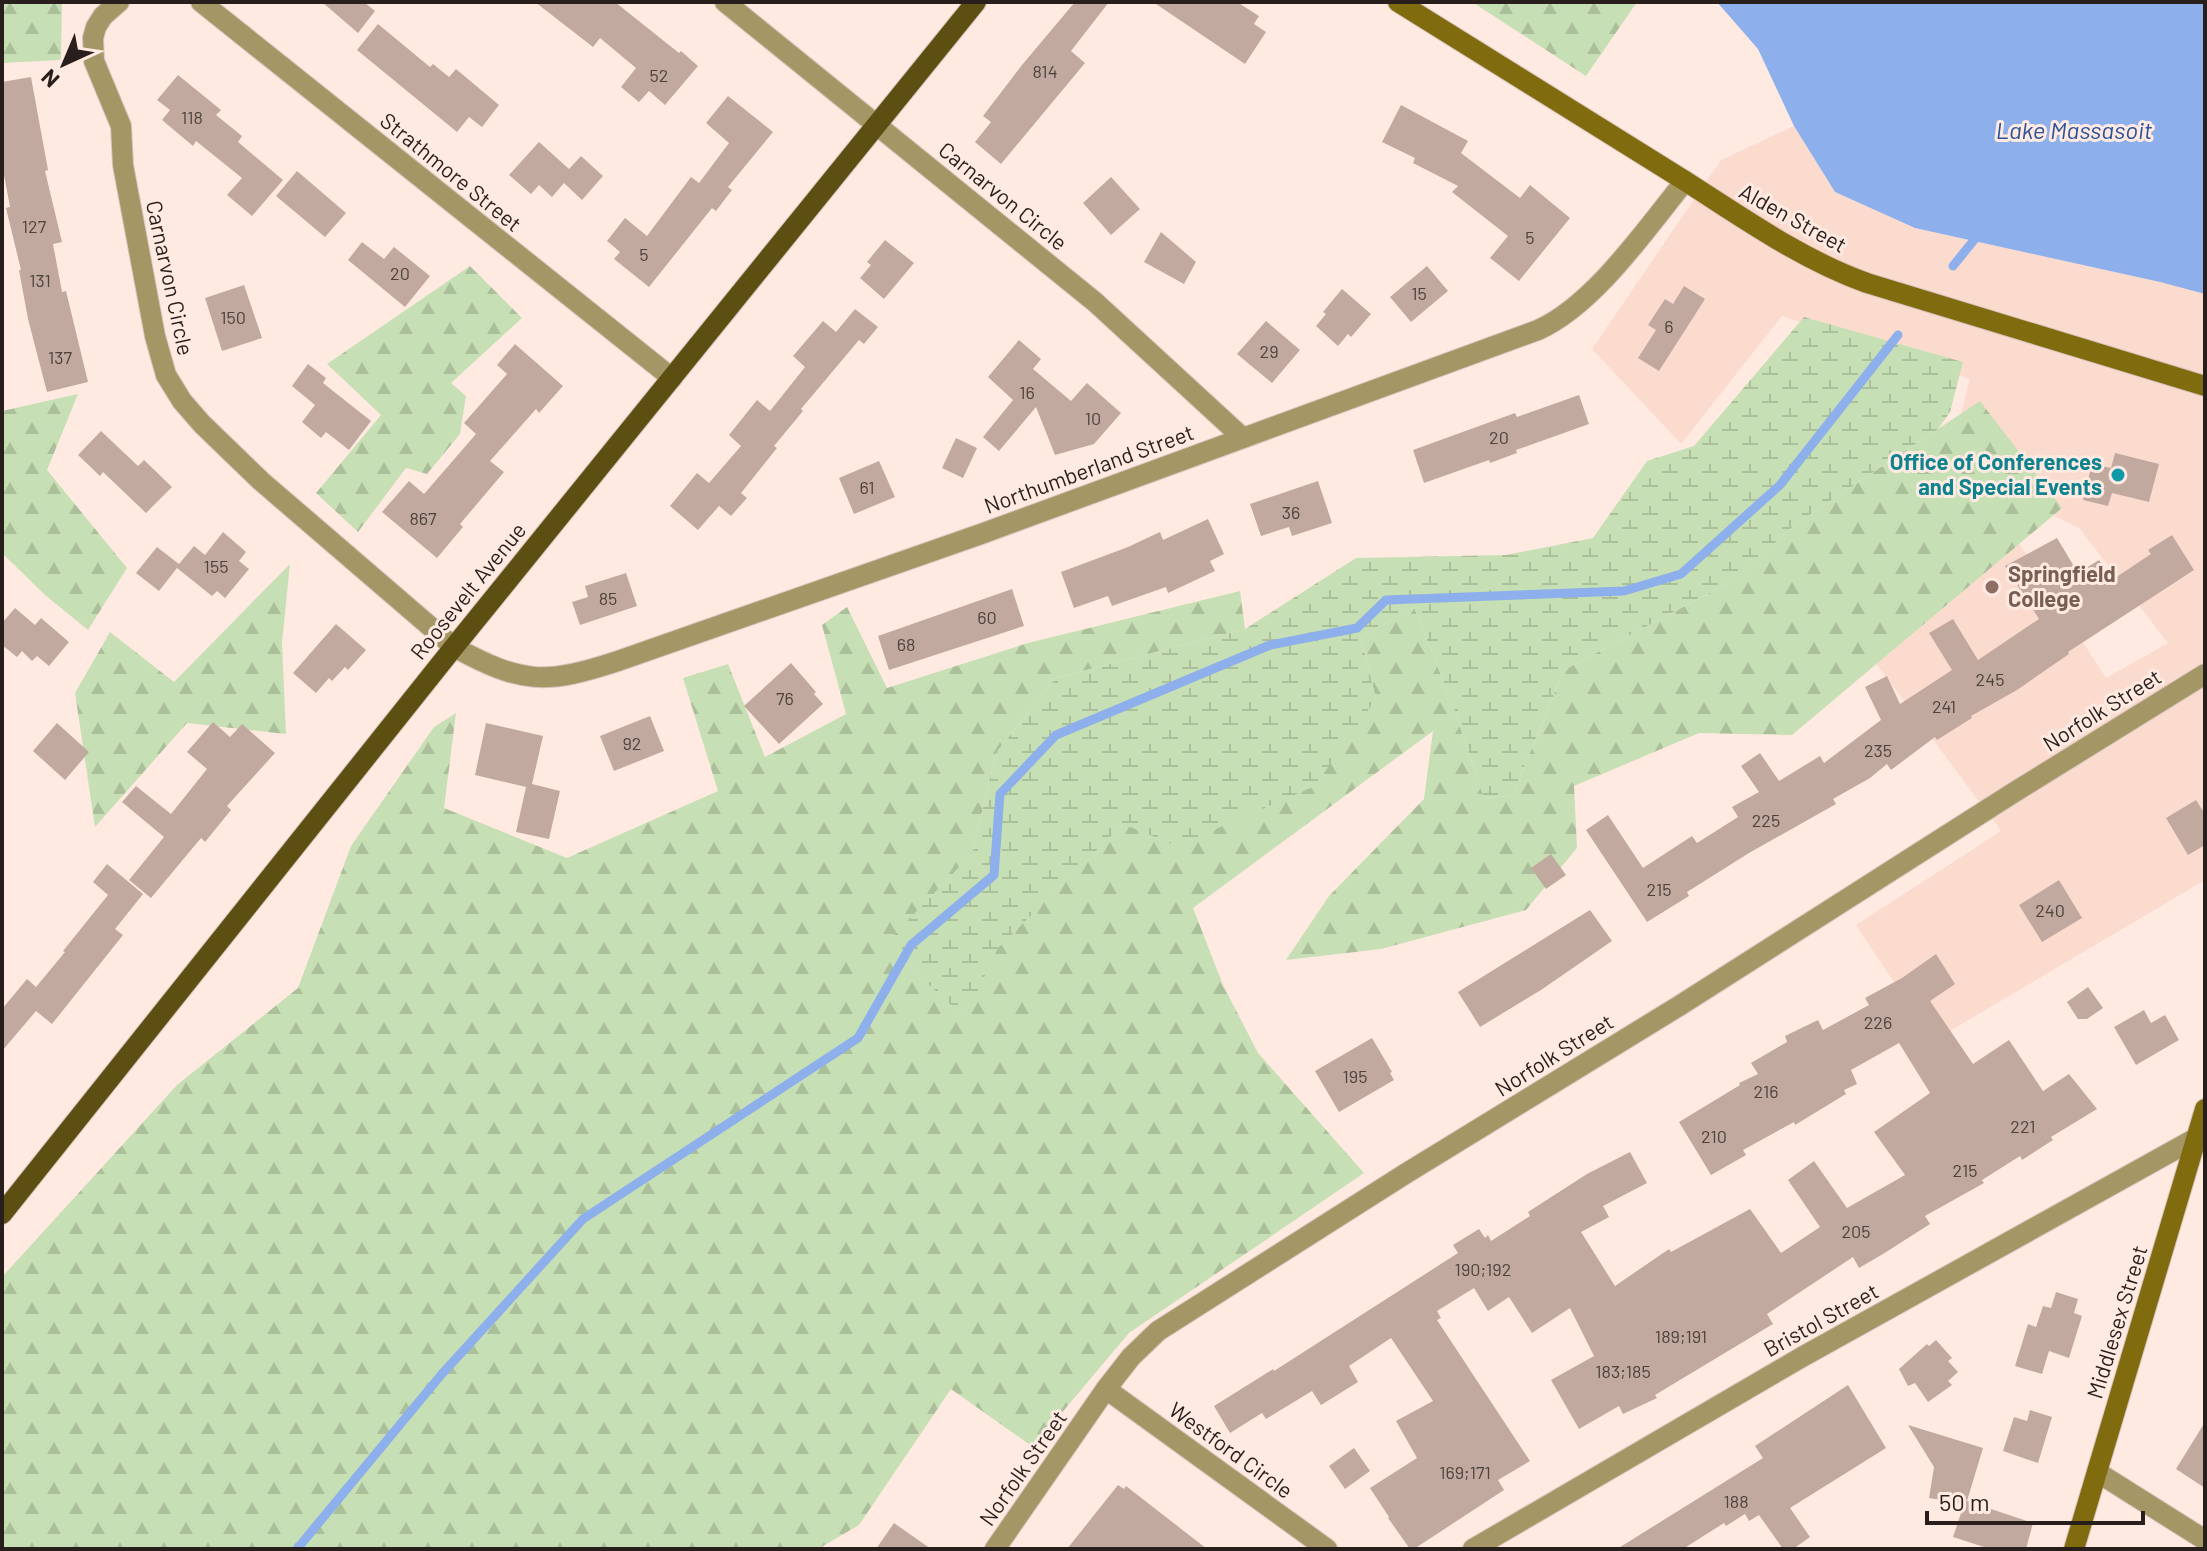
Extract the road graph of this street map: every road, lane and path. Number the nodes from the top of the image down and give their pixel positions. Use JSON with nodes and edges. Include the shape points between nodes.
{"nodes":[{"id":1,"x":119,"y":2,"type":"edge"},
{"id":2,"x":201,"y":2,"type":"edge"},
{"id":3,"x":725,"y":2,"type":"edge"},
{"id":4,"x":976,"y":2,"type":"edge"},
{"id":5,"x":1398,"y":2,"type":"edge"},
{"id":6,"x":878,"y":125,"type":"junction"},
{"id":7,"x":1685,"y":181,"type":"junction"},
{"id":8,"x":672,"y":378,"type":"junction"},
{"id":9,"x":2205,"y":386,"type":"edge"},
{"id":10,"x":1243,"y":438,"type":"junction"},
{"id":11,"x":454,"y":647,"type":"junction"},
{"id":12,"x":2205,"y":674,"type":"edge"},
{"id":13,"x":2205,"y":1109,"type":"edge"},
{"id":14,"x":2201,"y":1141,"type":"edge"},
{"id":15,"x":2,"y":1214,"type":"edge"},
{"id":16,"x":1106,"y":1389,"type":"junction"},
{"id":17,"x":2097,"y":1472,"type":"junction"},
{"id":18,"x":2205,"y":1540,"type":"edge"},
{"id":19,"x":995,"y":1549,"type":"edge"},
{"id":20,"x":1327,"y":1549,"type":"edge"},
{"id":21,"x":1473,"y":1549,"type":"edge"},
{"id":22,"x":2074,"y":1549,"type":"edge"}],
"edges":[{"from":1,"to":11,"type":"street","name":"Carnarvon Circle","via":[[96,27],[94,61],[121,126],[123,165],[166,375],[192,413],[237,458]]},
{"from":2,"to":8,"type":"street","name":"Strathmore Street"},
{"from":3,"to":6,"type":"street","name":"Carnarvon Circle"},
{"from":4,"to":6,"type":"main road","name":"Roosevelt Avenue"},
{"from":5,"to":7,"type":"main road","name":"Alden Street"},
{"from":6,"to":8,"type":"main road","name":"Roosevelt Avenue"},
{"from":6,"to":10,"type":"street","name":"Carnarvon Circle","via":[[1095,302]]},
{"from":7,"to":9,"type":"main road","name":"Alden Street","via":[[1738,217],[1851,277]]},
{"from":7,"to":10,"type":"street","name":"Northumberland Street","via":[[1591,292],[1553,324]]},
{"from":8,"to":11,"type":"main road","name":"Roosevelt Avenue"},
{"from":10,"to":11,"type":"street","name":"Northumberland Street","via":[[581,673],[544,678],[509,674]]},
{"from":11,"to":15,"type":"main road","name":"Roosevelt Avenue"},
{"from":12,"to":16,"type":"street","name":"Norfolk Street","via":[[1158,1331]]},
{"from":13,"to":14,"type":"main road","name":"Middlesex Street"},
{"from":14,"to":17,"type":"main road","name":"Middlesex Street"},
{"from":14,"to":21,"type":"street","name":"Bristol Street","via":[[1802,1357]]},
{"from":16,"to":19,"type":"street","name":"Norfolk Street"},
{"from":16,"to":20,"type":"street","name":"Westford Circle"},
{"from":17,"to":18,"type":"street"},
{"from":17,"to":22,"type":"main road","name":"Middlesex Street"}]}
